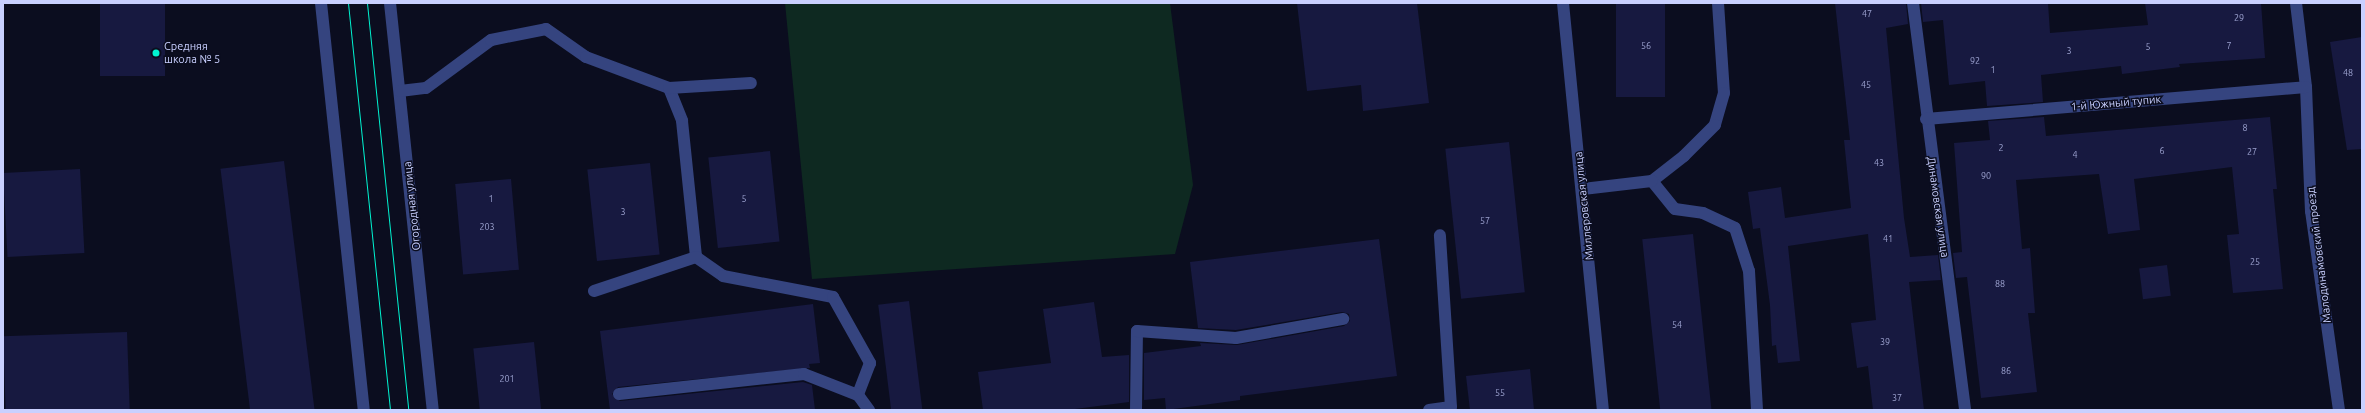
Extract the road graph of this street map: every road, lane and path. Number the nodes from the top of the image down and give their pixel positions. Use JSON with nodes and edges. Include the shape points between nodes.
{"nodes":[{"id":1,"x":321,"y":3,"type":"edge"},
{"id":2,"x":390,"y":3,"type":"edge"},
{"id":3,"x":1563,"y":3,"type":"edge"},
{"id":4,"x":1718,"y":3,"type":"edge"},
{"id":5,"x":1913,"y":3,"type":"edge"},
{"id":6,"x":2296,"y":3,"type":"edge"},
{"id":7,"x":751,"y":83,"type":"dead end"},
{"id":8,"x":2306,"y":87,"type":"junction"},
{"id":9,"x":669,"y":88,"type":"junction"},
{"id":10,"x":400,"y":90,"type":"junction"},
{"id":11,"x":1926,"y":118,"type":"junction"},
{"id":12,"x":1652,"y":181,"type":"junction"},
{"id":13,"x":1582,"y":189,"type":"junction"},
{"id":14,"x":1440,"y":235,"type":"dead end"},
{"id":15,"x":696,"y":257,"type":"junction"},
{"id":16,"x":594,"y":291,"type":"dead end"},
{"id":17,"x":1343,"y":319,"type":"dead end"},
{"id":18,"x":619,"y":394,"type":"dead end"},
{"id":19,"x":858,"y":395,"type":"junction"},
{"id":20,"x":364,"y":410,"type":"edge"},
{"id":21,"x":433,"y":410,"type":"edge"},
{"id":22,"x":868,"y":410,"type":"edge"},
{"id":23,"x":1136,"y":410,"type":"edge"},
{"id":24,"x":1429,"y":410,"type":"edge"},
{"id":25,"x":1604,"y":410,"type":"edge"},
{"id":26,"x":1757,"y":410,"type":"edge"},
{"id":27,"x":1965,"y":410,"type":"edge"},
{"id":28,"x":2339,"y":410,"type":"edge"}],
"edges":[{"from":1,"to":20,"type":"street"},
{"from":2,"to":10,"type":"street","name":"Огородная улица"},
{"from":3,"to":13,"type":"street","name":"Миллеровская улица"},
{"from":4,"to":12,"type":"street","via":[[1724,93],[1715,125],[1684,156]]},
{"from":5,"to":11,"type":"street","name":"Динамовская улица"},
{"from":6,"to":8,"type":"street","name":"Малодинамовский проезд"},
{"from":7,"to":9,"type":"street"},
{"from":8,"to":11,"type":"street","name":"1-й Южный тупик"},
{"from":8,"to":28,"type":"street","name":"Малодинамовский проезд","via":[[2311,210]]},
{"from":9,"to":10,"type":"street","via":[[586,57],[546,28],[491,40],[426,88]]},
{"from":9,"to":15,"type":"street","via":[[682,121]]},
{"from":10,"to":21,"type":"street","name":"Огородная улица"},
{"from":11,"to":27,"type":"street","name":"Динамовская улица"},
{"from":12,"to":13,"type":"street"},
{"from":12,"to":26,"type":"street","via":[[1674,209],[1703,213],[1735,228],[1749,271]]},
{"from":13,"to":25,"type":"street","name":"Миллеровская улица"},
{"from":14,"to":24,"type":"street","via":[[1451,407]]},
{"from":15,"to":16,"type":"street"},
{"from":15,"to":19,"type":"street","via":[[723,276],[833,297],[870,363]]},
{"from":17,"to":23,"type":"street","via":[[1236,338],[1137,331]]},
{"from":18,"to":19,"type":"street","via":[[804,374]]},
{"from":19,"to":22,"type":"street"}]}
